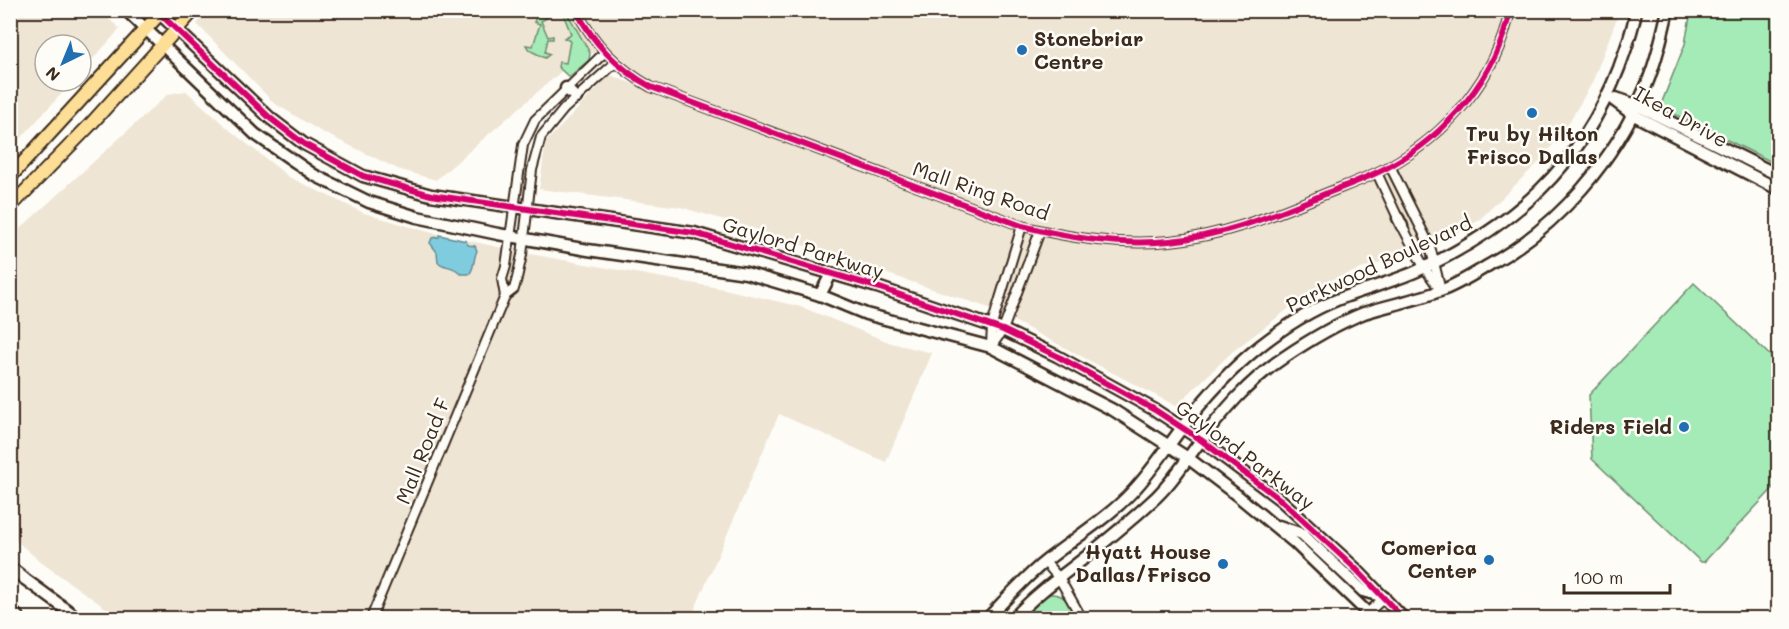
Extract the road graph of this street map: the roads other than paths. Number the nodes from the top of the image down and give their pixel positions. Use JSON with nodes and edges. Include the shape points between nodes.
{"nodes":[{"id":1,"x":126,"y":10,"type":"edge"},
{"id":2,"x":194,"y":10,"type":"edge"},
{"id":3,"x":576,"y":10,"type":"edge"},
{"id":4,"x":1510,"y":10,"type":"edge"},
{"id":5,"x":1636,"y":10,"type":"edge"},
{"id":6,"x":1668,"y":10,"type":"edge"},
{"id":7,"x":160,"y":12,"type":"edge"},
{"id":8,"x":177,"y":29,"type":"junction"},
{"id":9,"x":146,"y":30,"type":"junction"},
{"id":10,"x":162,"y":45,"type":"junction"},
{"id":11,"x":604,"y":52,"type":"junction"},
{"id":12,"x":615,"y":63,"type":"junction"},
{"id":13,"x":566,"y":88,"type":"junction"},
{"id":14,"x":1608,"y":96,"type":"junction"},
{"id":15,"x":576,"y":98,"type":"junction"},
{"id":16,"x":1634,"y":109,"type":"junction"},
{"id":17,"x":330,"y":158,"type":"junction"},
{"id":18,"x":1748,"y":160,"type":"junction"},
{"id":19,"x":1390,"y":166,"type":"junction"},
{"id":20,"x":1742,"y":170,"type":"junction"},
{"id":21,"x":1377,"y":173,"type":"junction"},
{"id":22,"x":1779,"y":176,"type":"edge"},
{"id":23,"x":10,"y":177,"type":"edge"},
{"id":24,"x":319,"y":178,"type":"junction"},
{"id":25,"x":1779,"y":189,"type":"edge"},
{"id":26,"x":10,"y":207,"type":"edge"},
{"id":27,"x":513,"y":208,"type":"junction"},
{"id":28,"x":528,"y":210,"type":"junction"},
{"id":29,"x":1022,"y":226,"type":"junction"},
{"id":30,"x":1040,"y":231,"type":"junction"},
{"id":31,"x":510,"y":237,"type":"junction"},
{"id":32,"x":524,"y":239,"type":"junction"},
{"id":33,"x":1429,"y":265,"type":"junction"},
{"id":34,"x":831,"y":274,"type":"junction"},
{"id":35,"x":1441,"y":291,"type":"junction"},
{"id":36,"x":820,"y":295,"type":"junction"},
{"id":37,"x":505,"y":296,"type":"junction"},
{"id":38,"x":992,"y":325,"type":"junction"},
{"id":39,"x":1003,"y":330,"type":"junction"},
{"id":40,"x":991,"y":347,"type":"junction"},
{"id":41,"x":1182,"y":427,"type":"junction"},
{"id":42,"x":1201,"y":440,"type":"junction"},
{"id":43,"x":1169,"y":445,"type":"junction"},
{"id":44,"x":1188,"y":458,"type":"junction"},
{"id":45,"x":1271,"y":523,"type":"junction"},
{"id":46,"x":1045,"y":562,"type":"junction"},
{"id":47,"x":10,"y":567,"type":"edge"},
{"id":48,"x":1059,"y":578,"type":"junction"},
{"id":49,"x":1385,"y":597,"type":"junction"},
{"id":50,"x":10,"y":609,"type":"edge"},
{"id":51,"x":1367,"y":617,"type":"edge"},
{"id":52,"x":19,"y":618,"type":"edge"},
{"id":53,"x":78,"y":618,"type":"edge"},
{"id":54,"x":371,"y":618,"type":"edge"},
{"id":55,"x":988,"y":618,"type":"edge"},
{"id":56,"x":1014,"y":618,"type":"edge"},
{"id":57,"x":1080,"y":618,"type":"edge"},
{"id":58,"x":1403,"y":618,"type":"edge"}],
"edges":[{"from":1,"to":9,"type":"street","name":"Gaylord Parkway"},
{"from":2,"to":8,"type":"main road"},
{"from":3,"to":11,"type":"street","name":"Mall Ring Road"},
{"from":4,"to":19,"type":"street","name":"Mall Ring Road","via":[[1493,59],[1468,98],[1431,138]]},
{"from":5,"to":14,"type":"street","name":"Parkwood Boulevard","via":[[1633,30]]},
{"from":6,"to":16,"type":"street","name":"Parkwood Boulevard","via":[[1658,51]]},
{"from":7,"to":8,"type":"street","name":"Gaylord Parkway"},
{"from":7,"to":9,"type":"main road"},
{"from":8,"to":10,"type":"main road"},
{"from":8,"to":17,"type":"street","name":"Gaylord Parkway","via":[[270,118]]},
{"from":9,"to":10,"type":"street","name":"Gaylord Parkway"},
{"from":9,"to":23,"type":"main road"},
{"from":10,"to":24,"type":"street","name":"Gaylord Parkway","via":[[255,134]]},
{"from":10,"to":26,"type":"main road"},
{"from":11,"to":12,"type":"street","name":"Mall Ring Road"},
{"from":11,"to":13,"type":"street","name":"Mall Road F"},
{"from":12,"to":15,"type":"street","name":"Mall Road F"},
{"from":12,"to":29,"type":"street","name":"Mall Ring Road","via":[[640,81],[675,97]]},
{"from":13,"to":15,"type":"street"},
{"from":13,"to":27,"type":"street","name":"Mall Road F","via":[[535,120],[523,145]]},
{"from":14,"to":16,"type":"street","name":"Ikea Drive"},
{"from":14,"to":33,"type":"street","name":"Parkwood Boulevard","via":[[1581,142],[1525,205],[1485,235]]},
{"from":15,"to":28,"type":"street","name":"Mall Road F","via":[[541,137],[532,170]]},
{"from":16,"to":18,"type":"street","name":"Ikea Drive"},
{"from":16,"to":20,"type":"street","name":"Ikea Drive"},
{"from":16,"to":35,"type":"street","name":"Parkwood Boulevard","via":[[1613,147],[1567,207],[1506,256]]},
{"from":17,"to":24,"type":"street"},
{"from":17,"to":27,"type":"street","name":"Gaylord Parkway","via":[[363,176],[398,187]]},
{"from":18,"to":20,"type":"street"},
{"from":18,"to":22,"type":"street","name":"Ikea Drive"},
{"from":19,"to":21,"type":"street","name":"Mall Ring Road"},
{"from":19,"to":33,"type":"street","via":[[1430,246]]},
{"from":20,"to":25,"type":"street","name":"Ikea Drive"},
{"from":21,"to":30,"type":"street","name":"Mall Ring Road","via":[[1263,219],[1198,237],[1128,243]]},
{"from":21,"to":33,"type":"street","via":[[1400,222]]},
{"from":24,"to":31,"type":"street","name":"Gaylord Parkway","via":[[417,217]]},
{"from":27,"to":28,"type":"street","name":"Gaylord Parkway"},
{"from":27,"to":31,"type":"street","name":"Mall Road F"},
{"from":28,"to":32,"type":"street","name":"Mall Road F"},
{"from":28,"to":34,"type":"street","name":"Gaylord Parkway","via":[[694,233]]},
{"from":29,"to":30,"type":"street","name":"Mall Ring Road"},
{"from":29,"to":38,"type":"street"},
{"from":30,"to":39,"type":"street"},
{"from":31,"to":32,"type":"street","name":"Gaylord Parkway"},
{"from":31,"to":37,"type":"street","name":"Mall Road F","via":[[502,279]]},
{"from":32,"to":36,"type":"street","name":"Gaylord Parkway","via":[[746,273]]},
{"from":32,"to":37,"type":"street","name":"Mall Road F","via":[[514,289]]},
{"from":33,"to":35,"type":"street"},
{"from":33,"to":41,"type":"street","name":"Parkwood Boulevard","via":[[1337,300],[1281,330],[1241,362]]},
{"from":34,"to":36,"type":"street"},
{"from":34,"to":38,"type":"street","name":"Gaylord Parkway"},
{"from":35,"to":42,"type":"street","name":"Parkwood Boulevard","via":[[1364,314],[1310,341],[1257,377]]},
{"from":36,"to":40,"type":"street","name":"Gaylord Parkway","via":[[866,314]]},
{"from":37,"to":54,"type":"street","name":"Mall Road F"},
{"from":38,"to":39,"type":"street","name":"Gaylord Parkway"},
{"from":38,"to":40,"type":"street"},
{"from":39,"to":40,"type":"street"},
{"from":39,"to":41,"type":"street","name":"Gaylord Parkway"},
{"from":40,"to":43,"type":"street","name":"Gaylord Parkway","via":[[1113,410]]},
{"from":41,"to":42,"type":"street","name":"Gaylord Parkway"},
{"from":41,"to":43,"type":"street","name":"Parkwood Boulevard"},
{"from":42,"to":44,"type":"street","name":"Parkwood Boulevard"},
{"from":42,"to":49,"type":"street","name":"Gaylord Parkway","via":[[1282,501]]},
{"from":43,"to":44,"type":"street","name":"Gaylord Parkway"},
{"from":43,"to":46,"type":"street","name":"Parkwood Boulevard","via":[[1117,507]]},
{"from":44,"to":45,"type":"street","name":"Gaylord Parkway"},
{"from":44,"to":48,"type":"street","name":"Parkwood Boulevard","via":[[1153,500]]},
{"from":45,"to":49,"type":"street","via":[[1302,534],[1364,591]]},
{"from":45,"to":51,"type":"street","name":"Gaylord Parkway","via":[[1330,576]]},
{"from":46,"to":48,"type":"street"},
{"from":46,"to":55,"type":"street","name":"Parkwood Boulevard"},
{"from":47,"to":53,"type":"street"},
{"from":48,"to":56,"type":"street","name":"Parkwood Boulevard"},
{"from":48,"to":57,"type":"street"},
{"from":49,"to":51,"type":"street"},
{"from":49,"to":58,"type":"street","name":"Gaylord Parkway"},
{"from":50,"to":52,"type":"street"}]}
